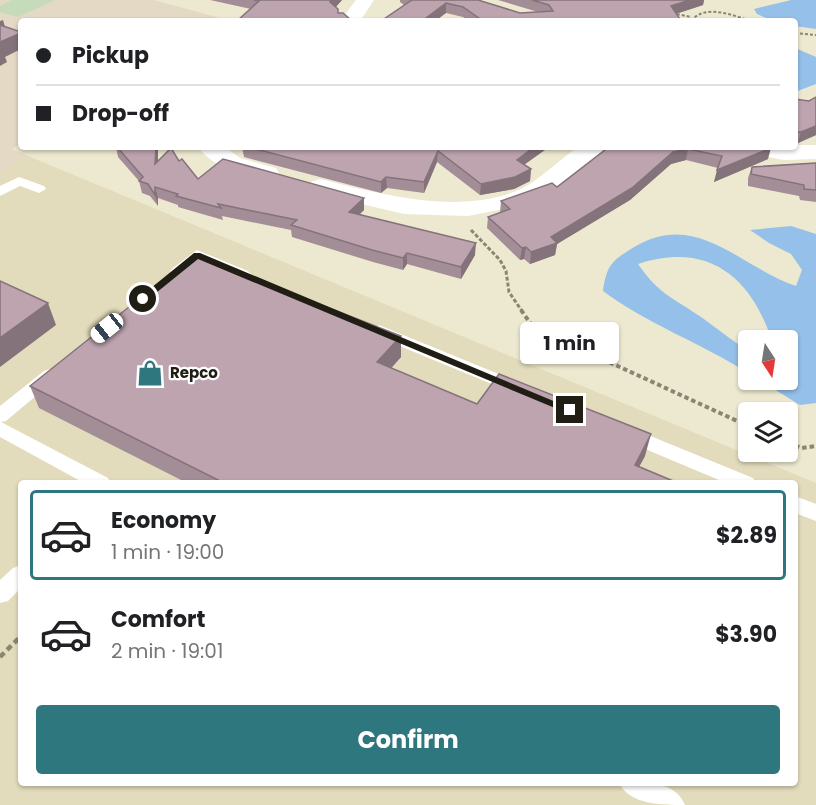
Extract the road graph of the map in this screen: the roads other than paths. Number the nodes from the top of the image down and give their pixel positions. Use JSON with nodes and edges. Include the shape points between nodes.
{"nodes":[{"id":1,"x":365,"y":0,"type":"edge"},
{"id":2,"x":352,"y":18,"type":"edge"},
{"id":3,"x":214,"y":150,"type":"edge"},
{"id":4,"x":591,"y":150,"type":"edge"},
{"id":5,"x":767,"y":150,"type":"edge"},
{"id":6,"x":816,"y":152,"type":"edge"},
{"id":7,"x":39,"y":189,"type":"dead end"},
{"id":8,"x":0,"y":192,"type":"edge"},
{"id":9,"x":263,"y":282,"type":"edge"},
{"id":10,"x":161,"y":284,"type":"edge"},
{"id":11,"x":362,"y":324,"type":"edge"},
{"id":12,"x":63,"y":365,"type":"edge"},
{"id":13,"x":537,"y":396,"type":"edge"},
{"id":14,"x":0,"y":416,"type":"edge"},
{"id":15,"x":614,"y":428,"type":"edge"},
{"id":16,"x":0,"y":429,"type":"edge"},
{"id":17,"x":94,"y":480,"type":"edge"},
{"id":18,"x":739,"y":480,"type":"edge"},
{"id":19,"x":798,"y":505,"type":"edge"},
{"id":20,"x":816,"y":513,"type":"edge"},
{"id":21,"x":18,"y":577,"type":"edge"},
{"id":22,"x":0,"y":594,"type":"edge"},
{"id":23,"x":638,"y":786,"type":"edge"},
{"id":24,"x":672,"y":805,"type":"edge"}],
"edges":[{"from":1,"to":2,"type":"street"},
{"from":3,"to":4,"type":"street","via":[[231,164],[413,209],[463,209],[523,197],[556,179]]},
{"from":5,"to":6,"type":"street"},
{"from":7,"to":8,"type":"lane","via":[[19,181]]},
{"from":9,"to":10,"type":"lane","via":[[197,255]]},
{"from":11,"to":13,"type":"lane"},
{"from":12,"to":14,"type":"lane"},
{"from":15,"to":18,"type":"lane"},
{"from":16,"to":17,"type":"lane"},
{"from":19,"to":20,"type":"lane"},
{"from":21,"to":22,"type":"lane"},
{"from":23,"to":24,"type":"lane"}]}
